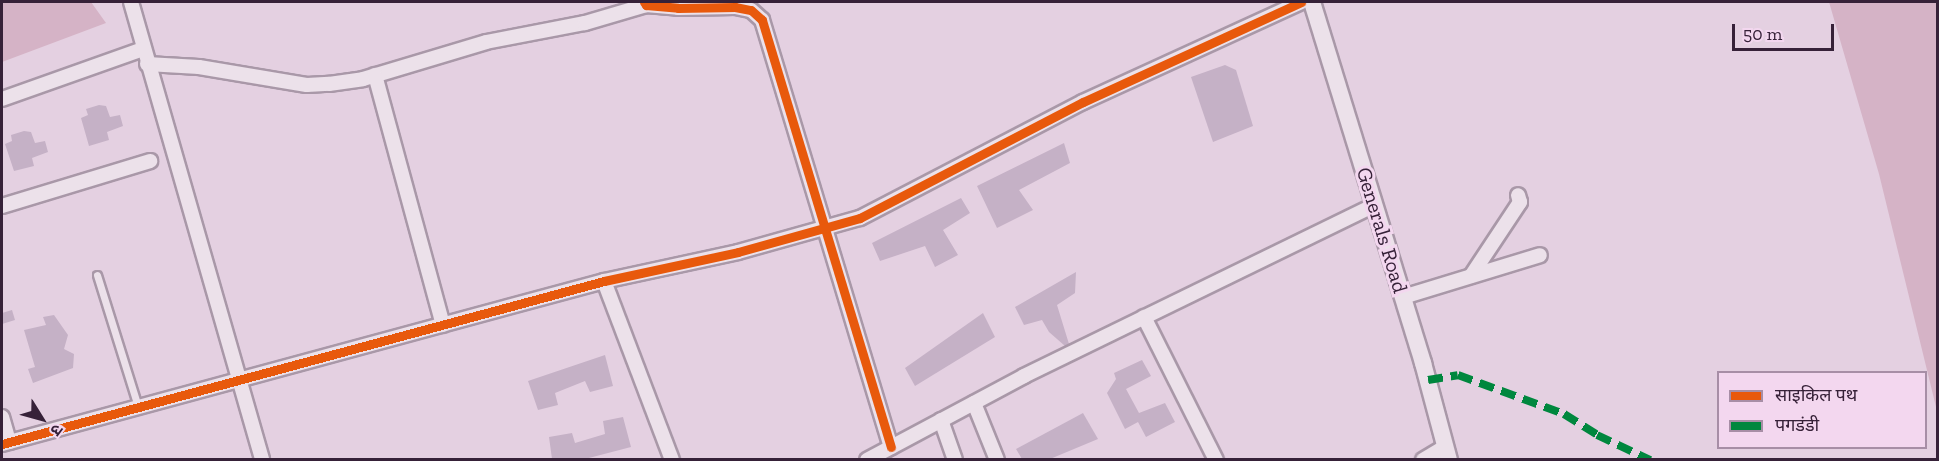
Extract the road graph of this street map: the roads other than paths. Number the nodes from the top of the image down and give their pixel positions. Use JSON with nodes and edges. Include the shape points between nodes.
{"nodes":[{"id":1,"x":131,"y":2,"type":"edge"},
{"id":2,"x":1301,"y":2,"type":"edge"},
{"id":3,"x":1312,"y":2,"type":"edge"},
{"id":4,"x":645,"y":3,"type":"edge"},
{"id":5,"x":143,"y":49,"type":"junction"},
{"id":6,"x":147,"y":64,"type":"junction"},
{"id":7,"x":375,"y":75,"type":"junction"},
{"id":8,"x":2,"y":99,"type":"edge"},
{"id":9,"x":150,"y":161,"type":"dead end"},
{"id":10,"x":1518,"y":195,"type":"dead end"},
{"id":11,"x":1374,"y":205,"type":"junction"},
{"id":12,"x":2,"y":206,"type":"edge"},
{"id":13,"x":826,"y":227,"type":"junction"},
{"id":14,"x":1540,"y":255,"type":"dead end"},
{"id":15,"x":97,"y":275,"type":"dead end"},
{"id":16,"x":1471,"y":276,"type":"junction"},
{"id":17,"x":604,"y":281,"type":"junction"},
{"id":18,"x":1403,"y":297,"type":"junction"},
{"id":19,"x":1144,"y":317,"type":"junction"},
{"id":20,"x":443,"y":325,"type":"junction"},
{"id":21,"x":240,"y":379,"type":"junction"},
{"id":22,"x":974,"y":404,"type":"junction"},
{"id":23,"x":138,"y":406,"type":"junction"},
{"id":24,"x":2,"y":417,"type":"edge"},
{"id":25,"x":941,"y":420,"type":"junction"},
{"id":26,"x":5,"y":443,"type":"edge"},
{"id":27,"x":891,"y":447,"type":"junction"},
{"id":28,"x":1447,"y":453,"type":"edge"},
{"id":29,"x":262,"y":459,"type":"edge"},
{"id":30,"x":672,"y":459,"type":"edge"},
{"id":31,"x":867,"y":459,"type":"edge"},
{"id":32,"x":955,"y":459,"type":"edge"},
{"id":33,"x":997,"y":459,"type":"edge"},
{"id":34,"x":1216,"y":459,"type":"edge"},
{"id":35,"x":1423,"y":459,"type":"edge"}],
"edges":[{"from":1,"to":5,"type":"street"},
{"from":2,"to":13,"type":"street","via":[[1083,102],[914,194],[860,218]]},
{"from":3,"to":11,"type":"street","name":"Generals Road"},
{"from":4,"to":7,"type":"street","via":[[585,23],[486,42]]},
{"from":4,"to":13,"type":"street","via":[[735,7],[751,10],[762,20]]},
{"from":5,"to":6,"type":"street"},
{"from":5,"to":8,"type":"street"},
{"from":6,"to":7,"type":"street","via":[[307,85]]},
{"from":6,"to":21,"type":"street"},
{"from":7,"to":20,"type":"street"},
{"from":9,"to":12,"type":"street"},
{"from":10,"to":16,"type":"street","via":[[1520,202]]},
{"from":11,"to":18,"type":"street","name":"Generals Road"},
{"from":11,"to":19,"type":"street"},
{"from":13,"to":17,"type":"street","via":[[738,252]]},
{"from":13,"to":27,"type":"street"},
{"from":14,"to":16,"type":"street"},
{"from":15,"to":23,"type":"lane"},
{"from":16,"to":18,"type":"street"},
{"from":17,"to":20,"type":"street"},
{"from":17,"to":30,"type":"street"},
{"from":18,"to":28,"type":"street","name":"Generals Road"},
{"from":19,"to":22,"type":"street"},
{"from":19,"to":34,"type":"street"},
{"from":20,"to":21,"type":"street"},
{"from":21,"to":23,"type":"street"},
{"from":21,"to":29,"type":"street"},
{"from":22,"to":25,"type":"street"},
{"from":22,"to":33,"type":"street"},
{"from":23,"to":26,"type":"street"},
{"from":24,"to":26,"type":"street"},
{"from":25,"to":27,"type":"street"},
{"from":25,"to":32,"type":"street"},
{"from":27,"to":31,"type":"street"},
{"from":28,"to":35,"type":"street"}]}
